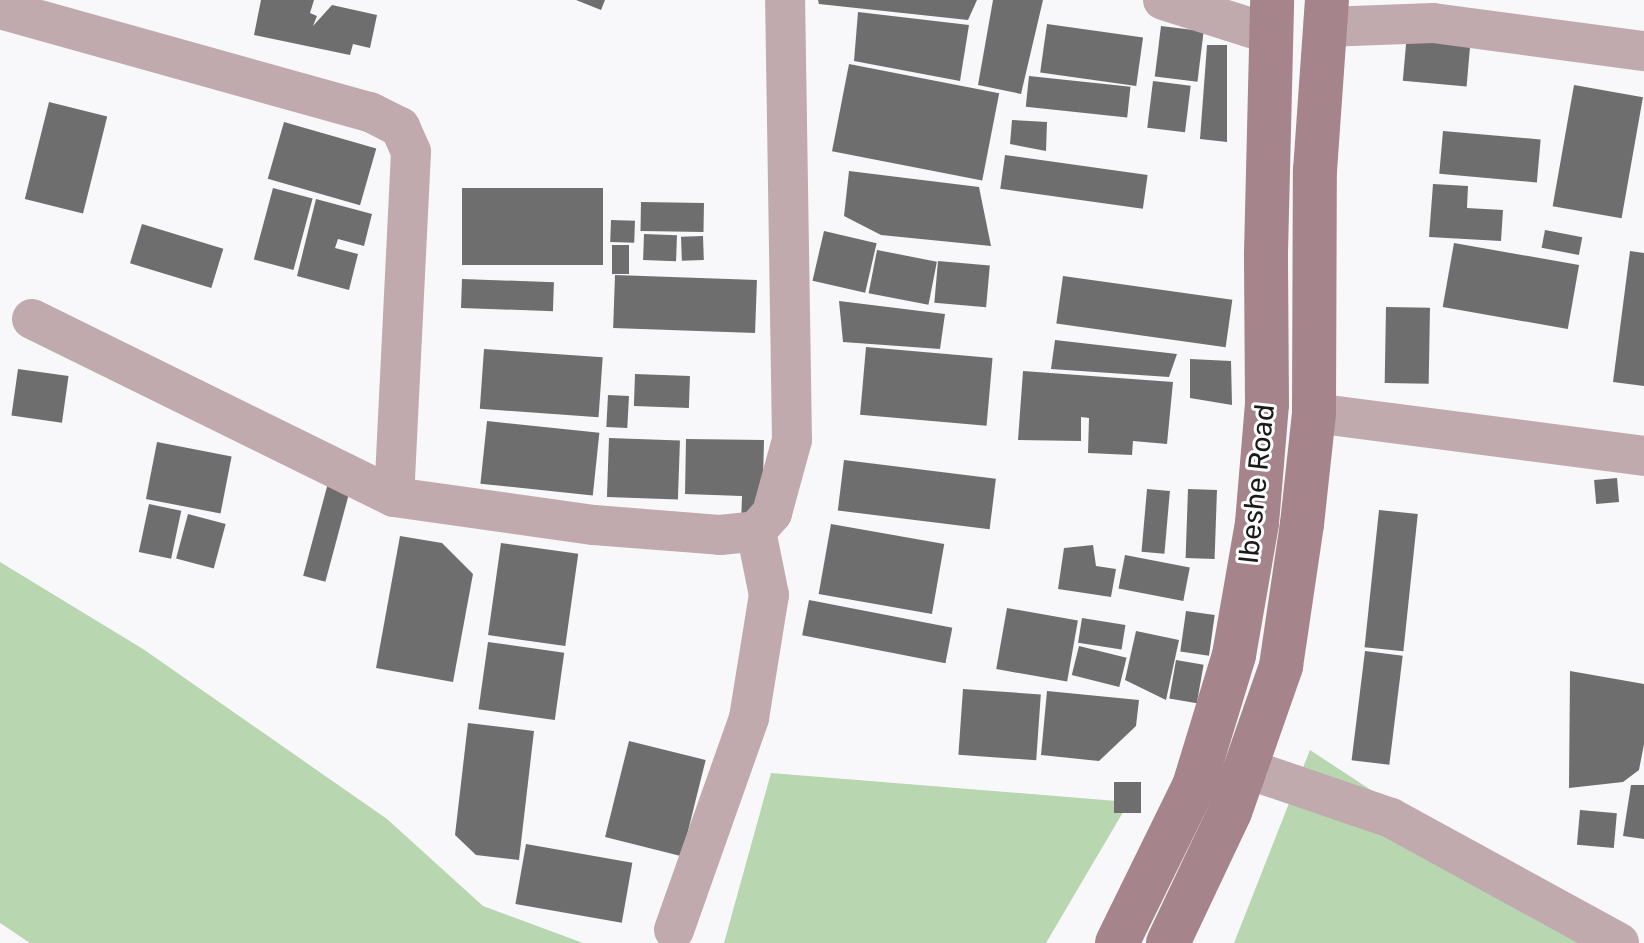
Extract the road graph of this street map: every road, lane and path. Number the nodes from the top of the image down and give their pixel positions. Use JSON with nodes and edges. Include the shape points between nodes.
{"nodes":[{"id":1,"x":785,"y":0,"type":"edge"},
{"id":2,"x":1163,"y":0,"type":"edge"},
{"id":3,"x":0,"y":9,"type":"edge"},
{"id":4,"x":1326,"y":14,"type":"edge"},
{"id":5,"x":1271,"y":17,"type":"edge"},
{"id":6,"x":1644,"y":51,"type":"edge"},
{"id":7,"x":32,"y":319,"type":"dead end"},
{"id":8,"x":1314,"y":413,"type":"junction"},
{"id":9,"x":1644,"y":456,"type":"edge"},
{"id":10,"x":394,"y":497,"type":"junction"},
{"id":11,"x":756,"y":531,"type":"junction"},
{"id":12,"x":1245,"y":768,"type":"junction"},
{"id":13,"x":674,"y":930,"type":"dead end"},
{"id":14,"x":1117,"y":943,"type":"edge"},
{"id":15,"x":1168,"y":943,"type":"edge"},
{"id":16,"x":1619,"y":943,"type":"edge"}],
"edges":[{"from":1,"to":11,"type":"street","via":[[792,440],[772,513]]},
{"from":2,"to":5,"type":"street"},
{"from":3,"to":10,"type":"street","via":[[370,112],[400,127],[411,152]]},
{"from":4,"to":6,"type":"street"},
{"from":4,"to":8,"type":"main road","name":"Ibeshe Road","via":[[1315,171]]},
{"from":5,"to":14,"type":"main road","name":"Ibeshe Road","via":[[1267,404],[1254,537],[1234,655],[1194,786]]},
{"from":7,"to":10,"type":"street"},
{"from":8,"to":9,"type":"street"},
{"from":8,"to":12,"type":"main road","name":"Ibeshe Road","via":[[1281,666]]},
{"from":10,"to":11,"type":"street","via":[[594,525],[720,535]]},
{"from":11,"to":13,"type":"street","via":[[769,595],[749,718]]},
{"from":12,"to":15,"type":"main road","name":"Ibeshe Road","via":[[1224,827]]},
{"from":12,"to":16,"type":"street","via":[[1391,818]]}]}
